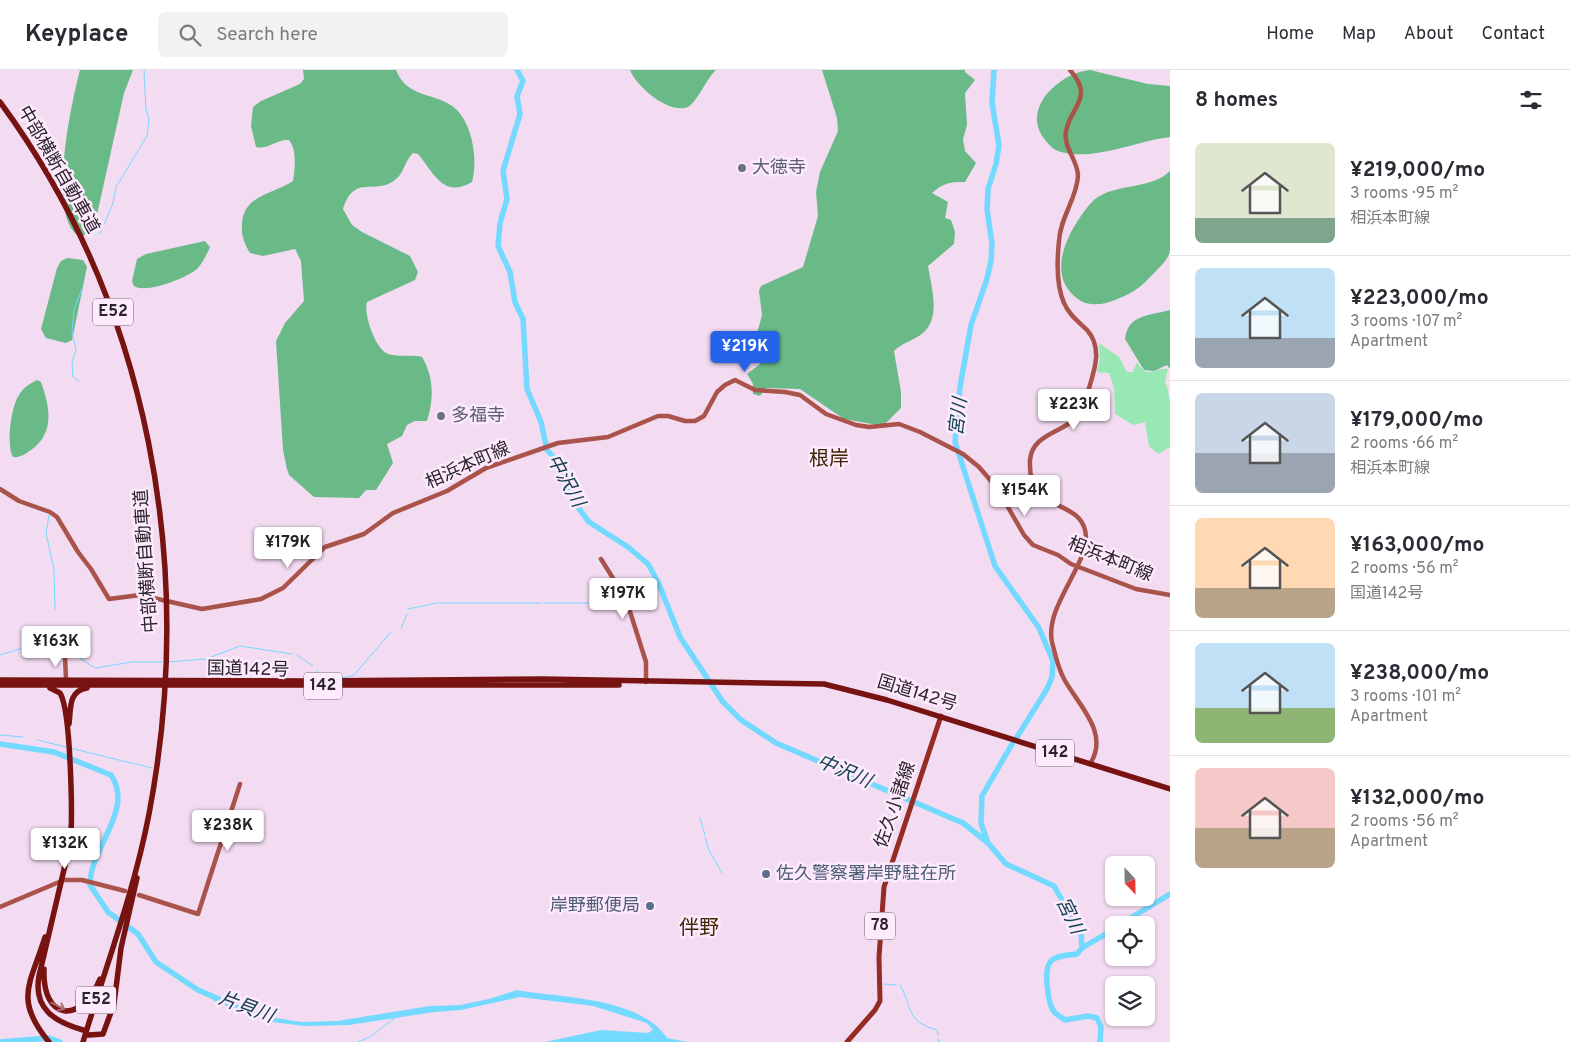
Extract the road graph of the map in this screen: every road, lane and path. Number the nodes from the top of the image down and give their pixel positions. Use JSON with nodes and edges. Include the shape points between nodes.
{"nodes":[{"id":1,"x":1070,"y":70,"type":"edge"},
{"id":2,"x":0,"y":102,"type":"edge"},
{"id":3,"x":0,"y":488,"type":"edge"},
{"id":4,"x":601,"y":559,"type":"dead end"},
{"id":5,"x":1076,"y":566,"type":"junction"},
{"id":6,"x":1170,"y":595,"type":"edge"},
{"id":7,"x":65,"y":656,"type":"dead end"},
{"id":8,"x":0,"y":680,"type":"edge"},
{"id":9,"x":66,"y":682,"type":"junction"},
{"id":10,"x":646,"y":682,"type":"junction"},
{"id":11,"x":119,"y":684,"type":"junction"},
{"id":12,"x":0,"y":685,"type":"edge"},
{"id":13,"x":20,"y":685,"type":"junction"},
{"id":14,"x":68,"y":716,"type":"junction"},
{"id":15,"x":941,"y":716,"type":"junction"},
{"id":16,"x":1090,"y":764,"type":"junction"},
{"id":17,"x":240,"y":784,"type":"dead end"},
{"id":18,"x":1170,"y":789,"type":"edge"},
{"id":19,"x":144,"y":837,"type":"junction"},
{"id":20,"x":128,"y":890,"type":"junction"},
{"id":21,"x":139,"y":895,"type":"dead end"},
{"id":22,"x":0,"y":907,"type":"edge"},
{"id":23,"x":125,"y":912,"type":"junction"},
{"id":24,"x":117,"y":932,"type":"junction"},
{"id":25,"x":45,"y":946,"type":"junction"},
{"id":26,"x":99,"y":1039,"type":"edge"},
{"id":27,"x":49,"y":1042,"type":"edge"},
{"id":28,"x":83,"y":1042,"type":"edge"},
{"id":29,"x":847,"y":1042,"type":"edge"}],
"edges":[{"from":1,"to":5,"type":"main road","via":[[1078,82],[1081,97],[1065,138],[1078,177],[1060,233],[1059,284],[1066,308],[1093,339],[1096,358],[1080,411],[1073,420],[1039,442],[1032,452],[1030,465],[1040,495],[1073,514],[1084,527],[1085,541]]},
{"from":2,"to":19,"type":"highway","name":"中部横断自動車道","number":"E52","via":[[36,154],[87,249],[115,317],[144,416],[158,488],[167,627],[159,750]]},
{"from":3,"to":5,"type":"main road","name":"相浜本町線","via":[[19,501],[57,516],[109,599],[140,595],[207,608],[261,598],[279,590],[325,548],[364,534],[393,513],[447,491],[486,468],[565,442],[608,437],[658,416],[695,421],[704,416],[717,392],[735,380],[755,390],[800,395],[826,414],[860,426],[905,425],[957,450],[993,482],[1029,541]]},
{"from":4,"to":10,"type":"main road","via":[[626,599],[646,662]]},
{"from":5,"to":6,"type":"main road","name":"相浜本町線","via":[[1139,590]]},
{"from":5,"to":16,"type":"main road","via":[[1053,618],[1051,636],[1063,677],[1097,733],[1098,748]]},
{"from":7,"to":9,"type":"main road"},
{"from":8,"to":9,"type":"highway","name":"国道142号","number":"142"},
{"from":9,"to":10,"type":"highway","name":"国道142号","number":"142","via":[[543,679]]},
{"from":9,"to":11,"type":"highway","name":"国道142号","number":"142"},
{"from":9,"to":13,"type":"highway","name":"国道142号","number":"142"},
{"from":9,"to":14,"type":"highway"},
{"from":10,"to":11,"type":"highway","name":"国道142号","number":"142","via":[[604,686]]},
{"from":10,"to":15,"type":"highway","name":"国道142号","number":"142","via":[[824,684]]},
{"from":11,"to":14,"type":"highway","via":[[76,692]]},
{"from":12,"to":13,"type":"highway","name":"国道142号","number":"142"},
{"from":13,"to":14,"type":"highway","via":[[58,691]]},
{"from":14,"to":25,"type":"highway","via":[[72,829]]},
{"from":15,"to":16,"type":"highway","name":"国道142号","number":"142"},
{"from":15,"to":29,"type":"main road","name":"佐久小諸線","number":"78","via":[[882,895],[880,1001],[876,1010]]},
{"from":16,"to":18,"type":"highway","name":"国道142号","number":"142"},
{"from":17,"to":21,"type":"main road","via":[[198,914]]},
{"from":19,"to":20,"type":"highway","name":"中部横断自動車道","number":"E52"},
{"from":19,"to":23,"type":"highway"},
{"from":20,"to":22,"type":"main road","via":[[82,880],[57,882]]},
{"from":20,"to":23,"type":"highway","name":"中部横断自動車道","number":"E52"},
{"from":23,"to":24,"type":"highway","name":"中部横断自動車道","number":"E52"},
{"from":23,"to":26,"type":"highway","via":[[112,1011]]},
{"from":25,"to":24,"type":"highway","one_way":true,"via":[[43,976],[47,997],[60,1009],[75,1010],[87,1002],[96,988]]},
{"from":24,"to":28,"type":"highway","name":"中部横断自動車道","number":"E52"},
{"from":25,"to":26,"type":"highway","via":[[35,981],[37,1001],[50,1019]]},
{"from":25,"to":27,"type":"highway","via":[[30,980],[27,999],[31,1017]]}]}
